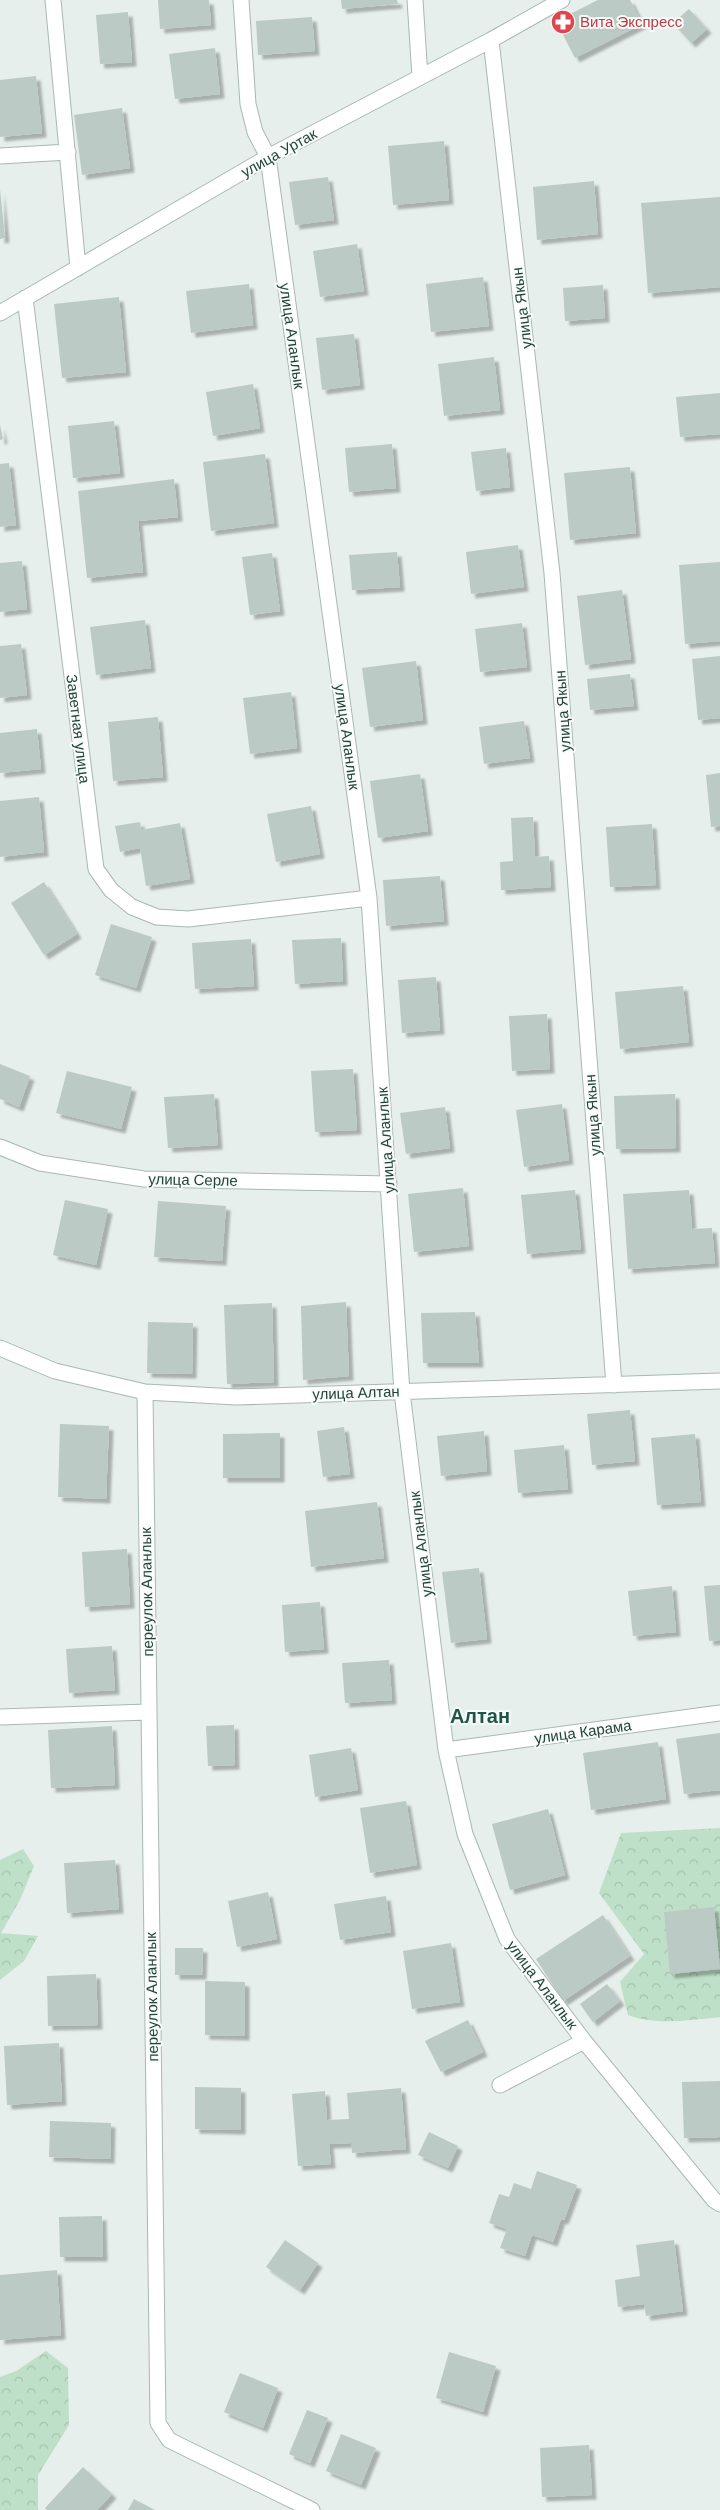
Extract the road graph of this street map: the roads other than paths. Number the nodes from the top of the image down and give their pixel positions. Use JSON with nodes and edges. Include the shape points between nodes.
{"nodes":[{"id":1,"x":53,"y":0,"type":"edge"},
{"id":2,"x":241,"y":0,"type":"edge"},
{"id":3,"x":415,"y":0,"type":"edge"},
{"id":4,"x":562,"y":0,"type":"edge"},
{"id":5,"x":491,"y":40,"type":"junction"},
{"id":6,"x":420,"y":77,"type":"junction"},
{"id":7,"x":68,"y":152,"type":"junction"},
{"id":8,"x":0,"y":156,"type":"edge"},
{"id":9,"x":268,"y":158,"type":"junction"},
{"id":10,"x":78,"y":268,"type":"junction"},
{"id":11,"x":24,"y":298,"type":"junction"},
{"id":12,"x":0,"y":313,"type":"edge"},
{"id":13,"x":369,"y":898,"type":"junction"},
{"id":14,"x":0,"y":1147,"type":"edge"},
{"id":15,"x":390,"y":1184,"type":"junction"},
{"id":16,"x":0,"y":1348,"type":"edge"},
{"id":17,"x":720,"y":1381,"type":"edge"},
{"id":18,"x":614,"y":1385,"type":"junction"},
{"id":19,"x":144,"y":1392,"type":"junction"},
{"id":20,"x":402,"y":1392,"type":"junction"},
{"id":21,"x":148,"y":1712,"type":"junction"},
{"id":22,"x":720,"y":1713,"type":"edge"},
{"id":23,"x":0,"y":1717,"type":"edge"},
{"id":24,"x":446,"y":1750,"type":"junction"},
{"id":25,"x":584,"y":2041,"type":"junction"},
{"id":26,"x":500,"y":2085,"type":"dead end"},
{"id":27,"x":720,"y":2204,"type":"edge"},
{"id":28,"x":312,"y":2510,"type":"edge"}],
"edges":[{"from":1,"to":7,"type":"street"},
{"from":2,"to":9,"type":"street","name":"улица Аланлык","via":[[248,104],[255,132]]},
{"from":3,"to":6,"type":"street"},
{"from":4,"to":5,"type":"street","name":"улица Уртак"},
{"from":5,"to":6,"type":"street","name":"улица Уртак"},
{"from":5,"to":18,"type":"street","name":"улица Якын","via":[[552,573]]},
{"from":6,"to":9,"type":"street","name":"улица Уртак"},
{"from":7,"to":8,"type":"street"},
{"from":7,"to":10,"type":"street"},
{"from":9,"to":10,"type":"street","name":"улица Уртак"},
{"from":9,"to":13,"type":"street","name":"улица Аланлык"},
{"from":10,"to":11,"type":"street","name":"улица Уртак"},
{"from":11,"to":12,"type":"street","name":"улица Уртак"},
{"from":11,"to":13,"type":"street","name":"Заветная улица","via":[[96,869],[111,890],[132,907],[157,917],[188,919]]},
{"from":13,"to":15,"type":"street","name":"улица Аланлык"},
{"from":14,"to":15,"type":"street","name":"улица Серле","via":[[40,1164],[144,1179]]},
{"from":15,"to":20,"type":"street","name":"улица Аланлык"},
{"from":16,"to":19,"type":"street","name":"улица Алтан","via":[[55,1371]]},
{"from":17,"to":18,"type":"street","name":"улица Алтан"},
{"from":18,"to":20,"type":"street","name":"улица Алтан"},
{"from":19,"to":20,"type":"street","name":"улица Алтан","via":[[237,1397]]},
{"from":19,"to":21,"type":"street","name":"переулок Аланлык"},
{"from":20,"to":24,"type":"street","name":"улица Аланлык"},
{"from":21,"to":23,"type":"street"},
{"from":21,"to":28,"type":"street","name":"переулок Аланлык","via":[[158,2423],[162,2432],[179,2445]]},
{"from":22,"to":24,"type":"street","name":"улица Карама"},
{"from":24,"to":25,"type":"street","name":"улица Аланлык","via":[[465,1834],[507,1939]]},
{"from":25,"to":26,"type":"street"},
{"from":25,"to":27,"type":"street","name":"улица Аланлык"}]}
